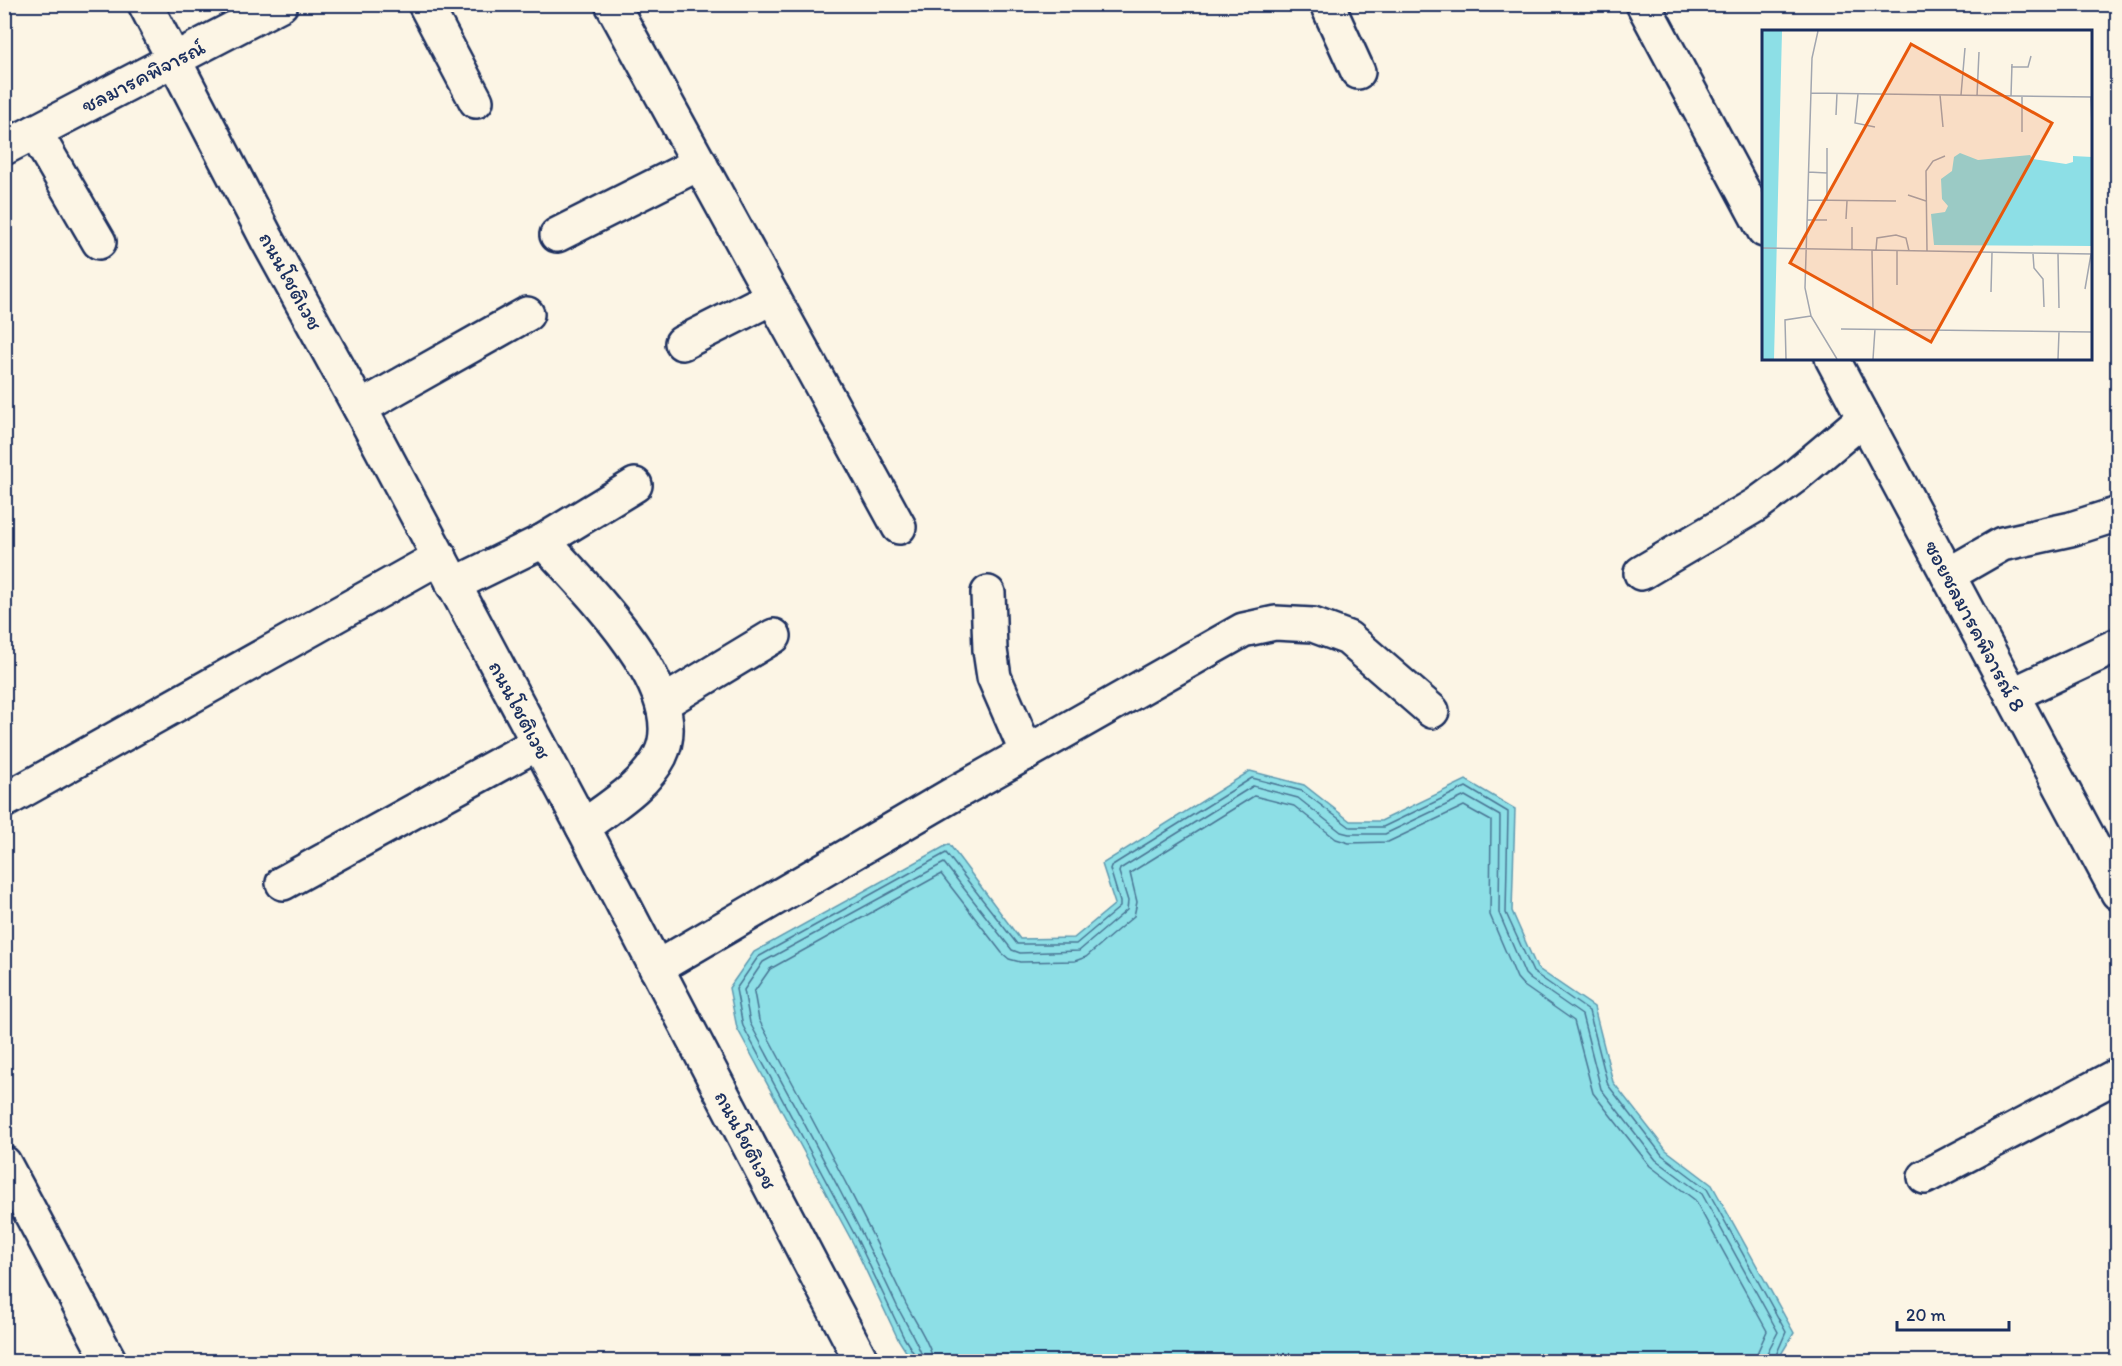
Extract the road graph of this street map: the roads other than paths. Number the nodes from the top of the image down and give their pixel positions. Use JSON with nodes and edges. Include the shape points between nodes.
{"nodes":[{"id":1,"x":145,"y":4,"type":"edge"},
{"id":2,"x":281,"y":4,"type":"edge"},
{"id":3,"x":425,"y":4,"type":"edge"},
{"id":4,"x":1327,"y":4,"type":"edge"},
{"id":5,"x":1643,"y":4,"type":"edge"},
{"id":6,"x":624,"y":9,"type":"edge"},
{"id":7,"x":175,"y":60,"type":"junction"},
{"id":8,"x":1359,"y":72,"type":"dead end"},
{"id":9,"x":476,"y":101,"type":"dead end"},
{"id":10,"x":35,"y":132,"type":"junction"},
{"id":11,"x":4,"y":148,"type":"edge"},
{"id":12,"x":699,"y":163,"type":"junction"},
{"id":13,"x":1762,"y":226,"type":"edge"},
{"id":14,"x":557,"y":235,"type":"dead end"},
{"id":15,"x":99,"y":242,"type":"dead end"},
{"id":16,"x":773,"y":297,"type":"junction"},
{"id":17,"x":527,"y":314,"type":"dead end"},
{"id":18,"x":682,"y":343,"type":"dead end"},
{"id":19,"x":1833,"y":360,"type":"edge"},
{"id":20,"x":360,"y":408,"type":"junction"},
{"id":21,"x":1864,"y":418,"type":"junction"},
{"id":22,"x":635,"y":485,"type":"dead end"},
{"id":23,"x":2118,"y":514,"type":"edge"},
{"id":24,"x":899,"y":527,"type":"dead end"},
{"id":25,"x":543,"y":541,"type":"junction"},
{"id":26,"x":446,"y":571,"type":"junction"},
{"id":27,"x":1641,"y":573,"type":"dead end"},
{"id":28,"x":1948,"y":575,"type":"junction"},
{"id":29,"x":988,"y":593,"type":"dead end"},
{"id":30,"x":774,"y":636,"type":"dead end"},
{"id":31,"x":2118,"y":645,"type":"edge"},
{"id":32,"x":2012,"y":695,"type":"junction"},
{"id":33,"x":663,"y":703,"type":"junction"},
{"id":34,"x":1432,"y":711,"type":"dead end"},
{"id":35,"x":538,"y":743,"type":"junction"},
{"id":36,"x":1027,"y":753,"type":"junction"},
{"id":37,"x":4,"y":801,"type":"edge"},
{"id":38,"x":583,"y":827,"type":"junction"},
{"id":39,"x":283,"y":883,"type":"dead end"},
{"id":40,"x":2118,"y":893,"type":"edge"},
{"id":41,"x":656,"y":968,"type":"junction"},
{"id":42,"x":2118,"y":1075,"type":"edge"},
{"id":43,"x":4,"y":1163,"type":"edge"},
{"id":44,"x":1925,"y":1177,"type":"dead end"},
{"id":45,"x":110,"y":1362,"type":"edge"},
{"id":46,"x":862,"y":1362,"type":"edge"}],
"edges":[{"from":1,"to":7,"type":"street","name":"ถนนโชติเวช"},
{"from":2,"to":7,"type":"street","name":"ชลมารคพิจารณ์"},
{"from":3,"to":9,"type":"street"},
{"from":4,"to":8,"type":"street"},
{"from":5,"to":13,"type":"street"},
{"from":6,"to":12,"type":"street"},
{"from":7,"to":10,"type":"street","name":"ชลมารคพิจารณ์"},
{"from":7,"to":20,"type":"street","name":"ถนนโชติเวช"},
{"from":10,"to":11,"type":"street","name":"ชลมารคพิจารณ์"},
{"from":10,"to":15,"type":"street"},
{"from":12,"to":14,"type":"street"},
{"from":12,"to":16,"type":"street"},
{"from":16,"to":18,"type":"street"},
{"from":16,"to":24,"type":"street"},
{"from":17,"to":20,"type":"street"},
{"from":19,"to":21,"type":"street","name":"ซอยชลมารคพิจารณ์ 8"},
{"from":20,"to":26,"type":"street","name":"ถนนโชติเวช"},
{"from":21,"to":27,"type":"street","via":[[1756,505]]},
{"from":21,"to":28,"type":"street","name":"ซอยชลมารคพิจารณ์ 8"},
{"from":22,"to":25,"type":"street"},
{"from":23,"to":28,"type":"street","via":[[2002,544]]},
{"from":25,"to":26,"type":"street"},
{"from":25,"to":33,"type":"street","via":[[628,640],[647,666]]},
{"from":26,"to":35,"type":"street","name":"ถนนโชติเวช"},
{"from":26,"to":37,"type":"street"},
{"from":28,"to":32,"type":"street","name":"ซอยชลมารคพิจารณ์ 8"},
{"from":29,"to":36,"type":"street","via":[[994,677]]},
{"from":30,"to":33,"type":"street"},
{"from":31,"to":32,"type":"street"},
{"from":32,"to":40,"type":"street","name":"ซอยชลมารคพิจารณ์ 8"},
{"from":33,"to":38,"type":"street","via":[[665,733],[660,755],[643,780]]},
{"from":34,"to":36,"type":"street","via":[[1348,638],[1313,626],[1275,623],[1243,630]]},
{"from":35,"to":38,"type":"street","name":"ถนนโชติเวช"},
{"from":35,"to":39,"type":"street"},
{"from":36,"to":41,"type":"street"},
{"from":38,"to":41,"type":"street","name":"ถนนโชติเวช"},
{"from":41,"to":46,"type":"street","name":"ถนนโชติเวช"},
{"from":42,"to":44,"type":"street"},
{"from":43,"to":45,"type":"street"}]}
